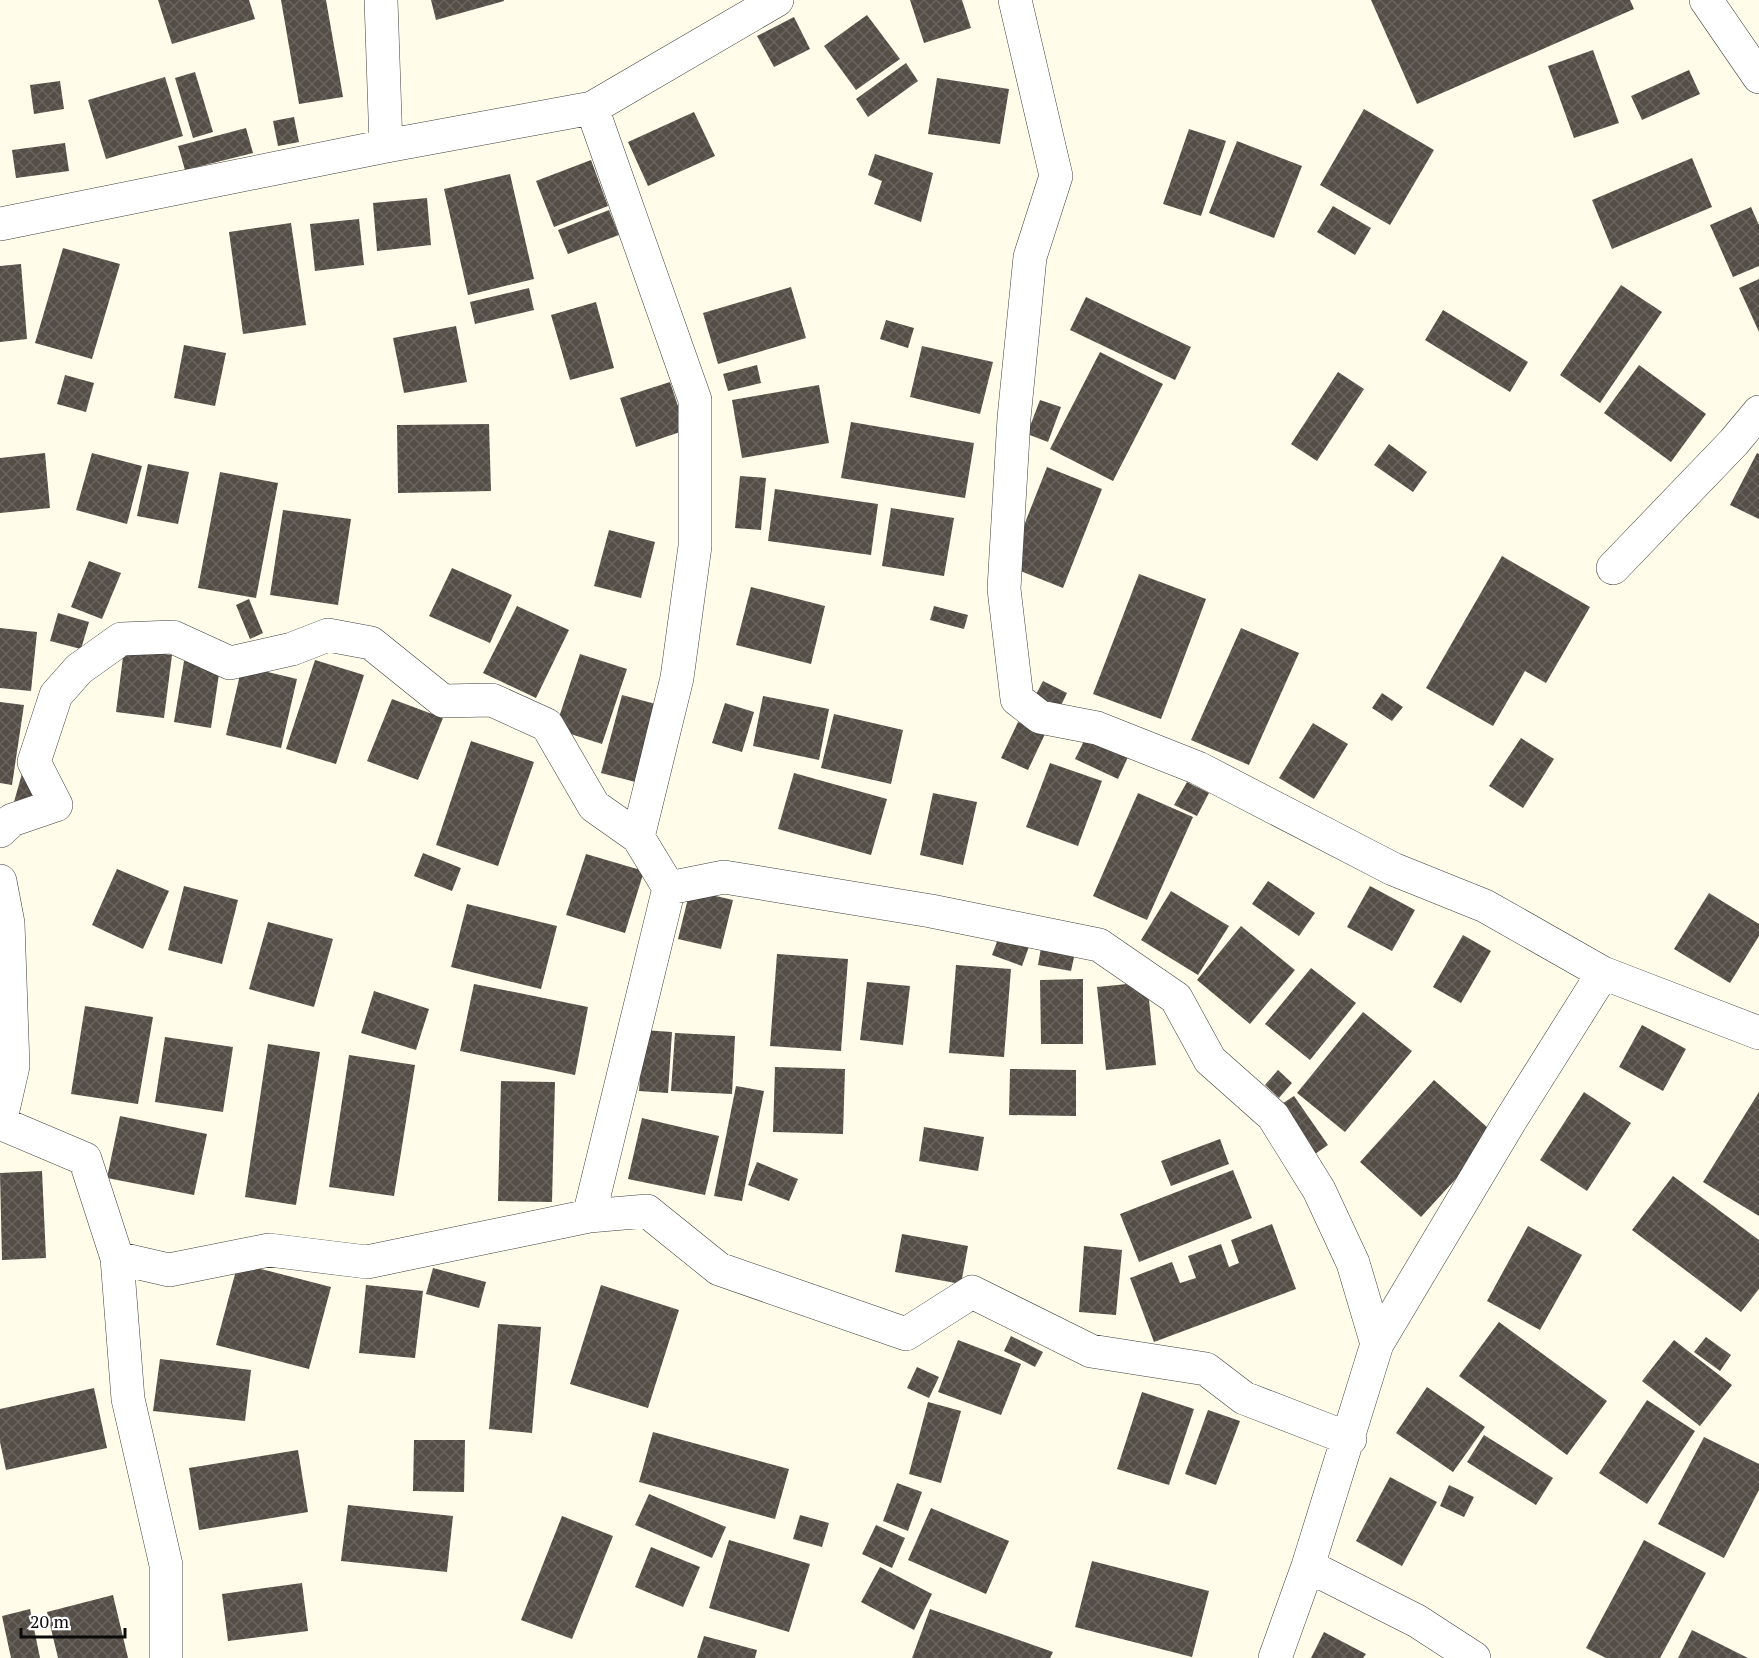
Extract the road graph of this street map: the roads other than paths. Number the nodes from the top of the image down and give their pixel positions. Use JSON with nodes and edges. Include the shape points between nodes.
{"nodes":[{"id":1,"x":381,"y":0,"type":"edge"},
{"id":2,"x":777,"y":0,"type":"edge"},
{"id":3,"x":1015,"y":0,"type":"edge"},
{"id":4,"x":1706,"y":0,"type":"edge"},
{"id":5,"x":1759,"y":77,"type":"edge"},
{"id":6,"x":592,"y":108,"type":"junction"},
{"id":7,"x":386,"y":146,"type":"junction"},
{"id":8,"x":0,"y":224,"type":"edge"},
{"id":9,"x":1759,"y":412,"type":"edge"},
{"id":10,"x":1613,"y":568,"type":"dead end"},
{"id":11,"x":0,"y":831,"type":"edge"},
{"id":12,"x":638,"y":837,"type":"junction"},
{"id":13,"x":0,"y":880,"type":"edge"},
{"id":14,"x":669,"y":888,"type":"junction"},
{"id":15,"x":1603,"y":974,"type":"junction"},
{"id":16,"x":1759,"y":1033,"type":"edge"},
{"id":17,"x":0,"y":1123,"type":"edge"},
{"id":18,"x":589,"y":1216,"type":"junction"},
{"id":19,"x":117,"y":1258,"type":"junction"},
{"id":20,"x":1377,"y":1344,"type":"junction"},
{"id":21,"x":1350,"y":1439,"type":"junction"},
{"id":22,"x":1308,"y":1566,"type":"junction"},
{"id":23,"x":166,"y":1658,"type":"edge"},
{"id":24,"x":1275,"y":1658,"type":"edge"},
{"id":25,"x":1474,"y":1658,"type":"edge"}],
"edges":[{"from":1,"to":7,"type":"street"},
{"from":2,"to":6,"type":"street"},
{"from":3,"to":15,"type":"street","via":[[1056,176],[1030,257],[1014,418],[1004,589],[1017,699],[1040,717],[1097,728],[1198,768],[1393,870],[1485,906]]},
{"from":4,"to":5,"type":"street"},
{"from":6,"to":7,"type":"street"},
{"from":6,"to":12,"type":"street","via":[[695,400],[695,546],[677,678]]},
{"from":7,"to":8,"type":"street"},
{"from":9,"to":10,"type":"street"},
{"from":11,"to":12,"type":"street","via":[[12,820],[56,805],[34,762],[56,695],[79,669],[121,639],[174,636],[230,663],[292,649],[328,634],[371,643],[443,701],[492,700],[547,725],[594,806]]},
{"from":12,"to":14,"type":"street"},
{"from":13,"to":17,"type":"street","via":[[8,923],[13,1066]]},
{"from":14,"to":18,"type":"street"},
{"from":14,"to":20,"type":"street","via":[[724,877],[931,910],[1099,945],[1176,998],[1210,1060],[1274,1116],[1319,1190],[1353,1263]]},
{"from":15,"to":16,"type":"street"},
{"from":15,"to":20,"type":"street"},
{"from":17,"to":19,"type":"street","via":[[86,1159]]},
{"from":18,"to":19,"type":"street","via":[[367,1262],[269,1250],[169,1270]]},
{"from":18,"to":21,"type":"street","via":[[647,1211],[719,1269],[906,1334],[972,1292],[1091,1351],[1206,1369],[1244,1398]]},
{"from":19,"to":23,"type":"street","via":[[128,1399],[166,1565]]},
{"from":20,"to":21,"type":"street"},
{"from":21,"to":22,"type":"street"},
{"from":22,"to":24,"type":"street"},
{"from":22,"to":25,"type":"street","via":[[1416,1621]]}]}
